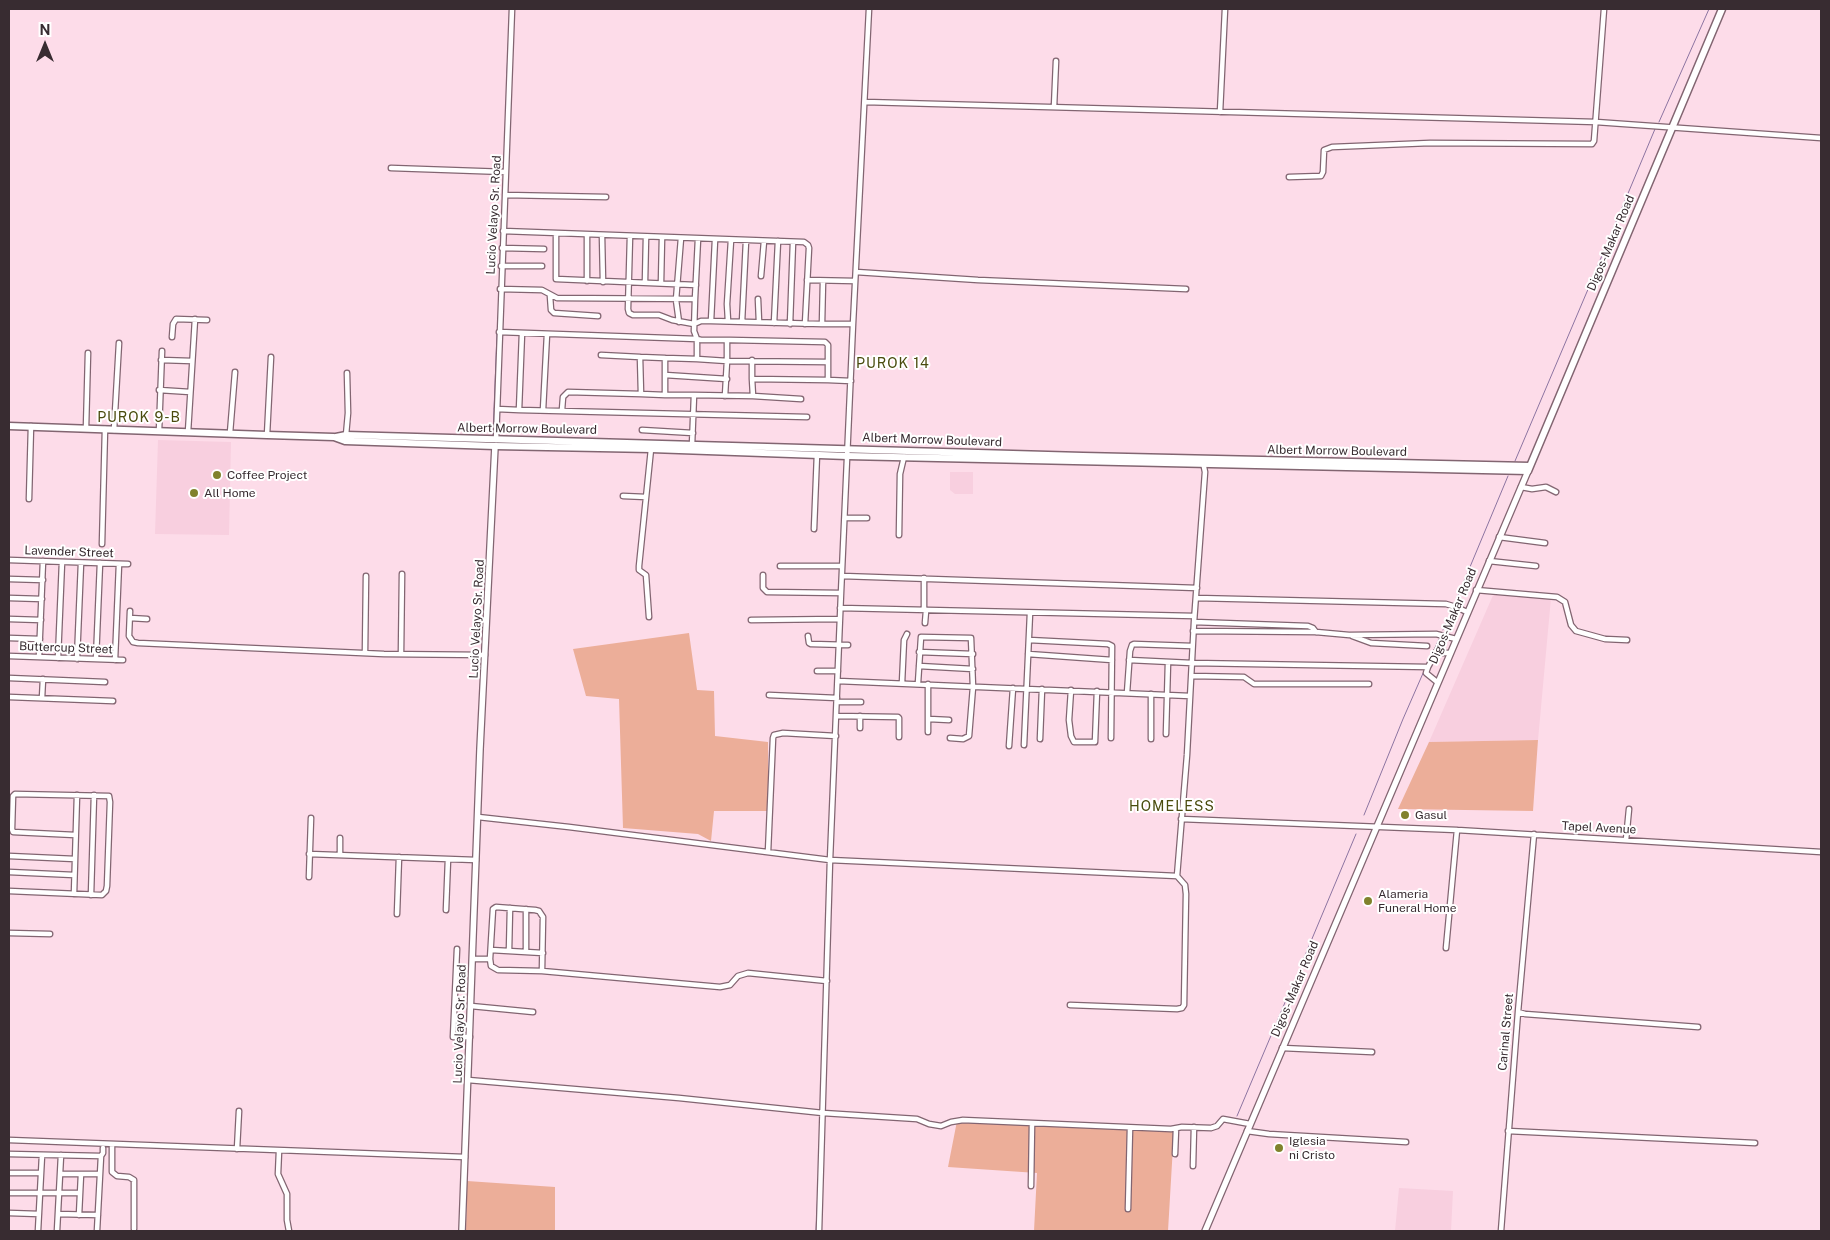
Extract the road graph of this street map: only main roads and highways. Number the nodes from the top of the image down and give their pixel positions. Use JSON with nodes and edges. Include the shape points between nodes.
{"nodes":[{"id":1,"x":1722,"y":9,"type":"edge"},
{"id":2,"x":9,"y":426,"type":"edge"},
{"id":3,"x":334,"y":438,"type":"junction"},
{"id":4,"x":496,"y":443,"type":"junction"},
{"id":5,"x":847,"y":452,"type":"junction"},
{"id":6,"x":1203,"y":462,"type":"junction"},
{"id":7,"x":1529,"y":469,"type":"junction"},
{"id":8,"x":462,"y":1231,"type":"edge"},
{"id":9,"x":1205,"y":1231,"type":"edge"}],
"edges":[{"from":1,"to":7,"type":"highway","name":"Digos-Makar Road"},
{"from":2,"to":3,"type":"highway","name":"Albert Morrow Boulevard"},
{"from":3,"to":4,"type":"highway","name":"Albert Morrow Boulevard"},
{"from":3,"to":4,"type":"highway","name":"Albert Morrow Boulevard","via":[[346,435]]},
{"from":4,"to":5,"type":"highway","name":"Albert Morrow Boulevard","via":[[692,445]]},
{"from":4,"to":5,"type":"highway","name":"Albert Morrow Boulevard","via":[[817,454]]},
{"from":4,"to":8,"type":"main road","name":"Lucio Velayo Sr. Road"},
{"from":5,"to":6,"type":"highway","name":"Albert Morrow Boulevard"},
{"from":5,"to":6,"type":"highway","name":"Albert Morrow Boulevard","via":[[904,457]]},
{"from":6,"to":7,"type":"highway","name":"Albert Morrow Boulevard"},
{"from":7,"to":9,"type":"main road","name":"Digos-Makar Road"}]}
